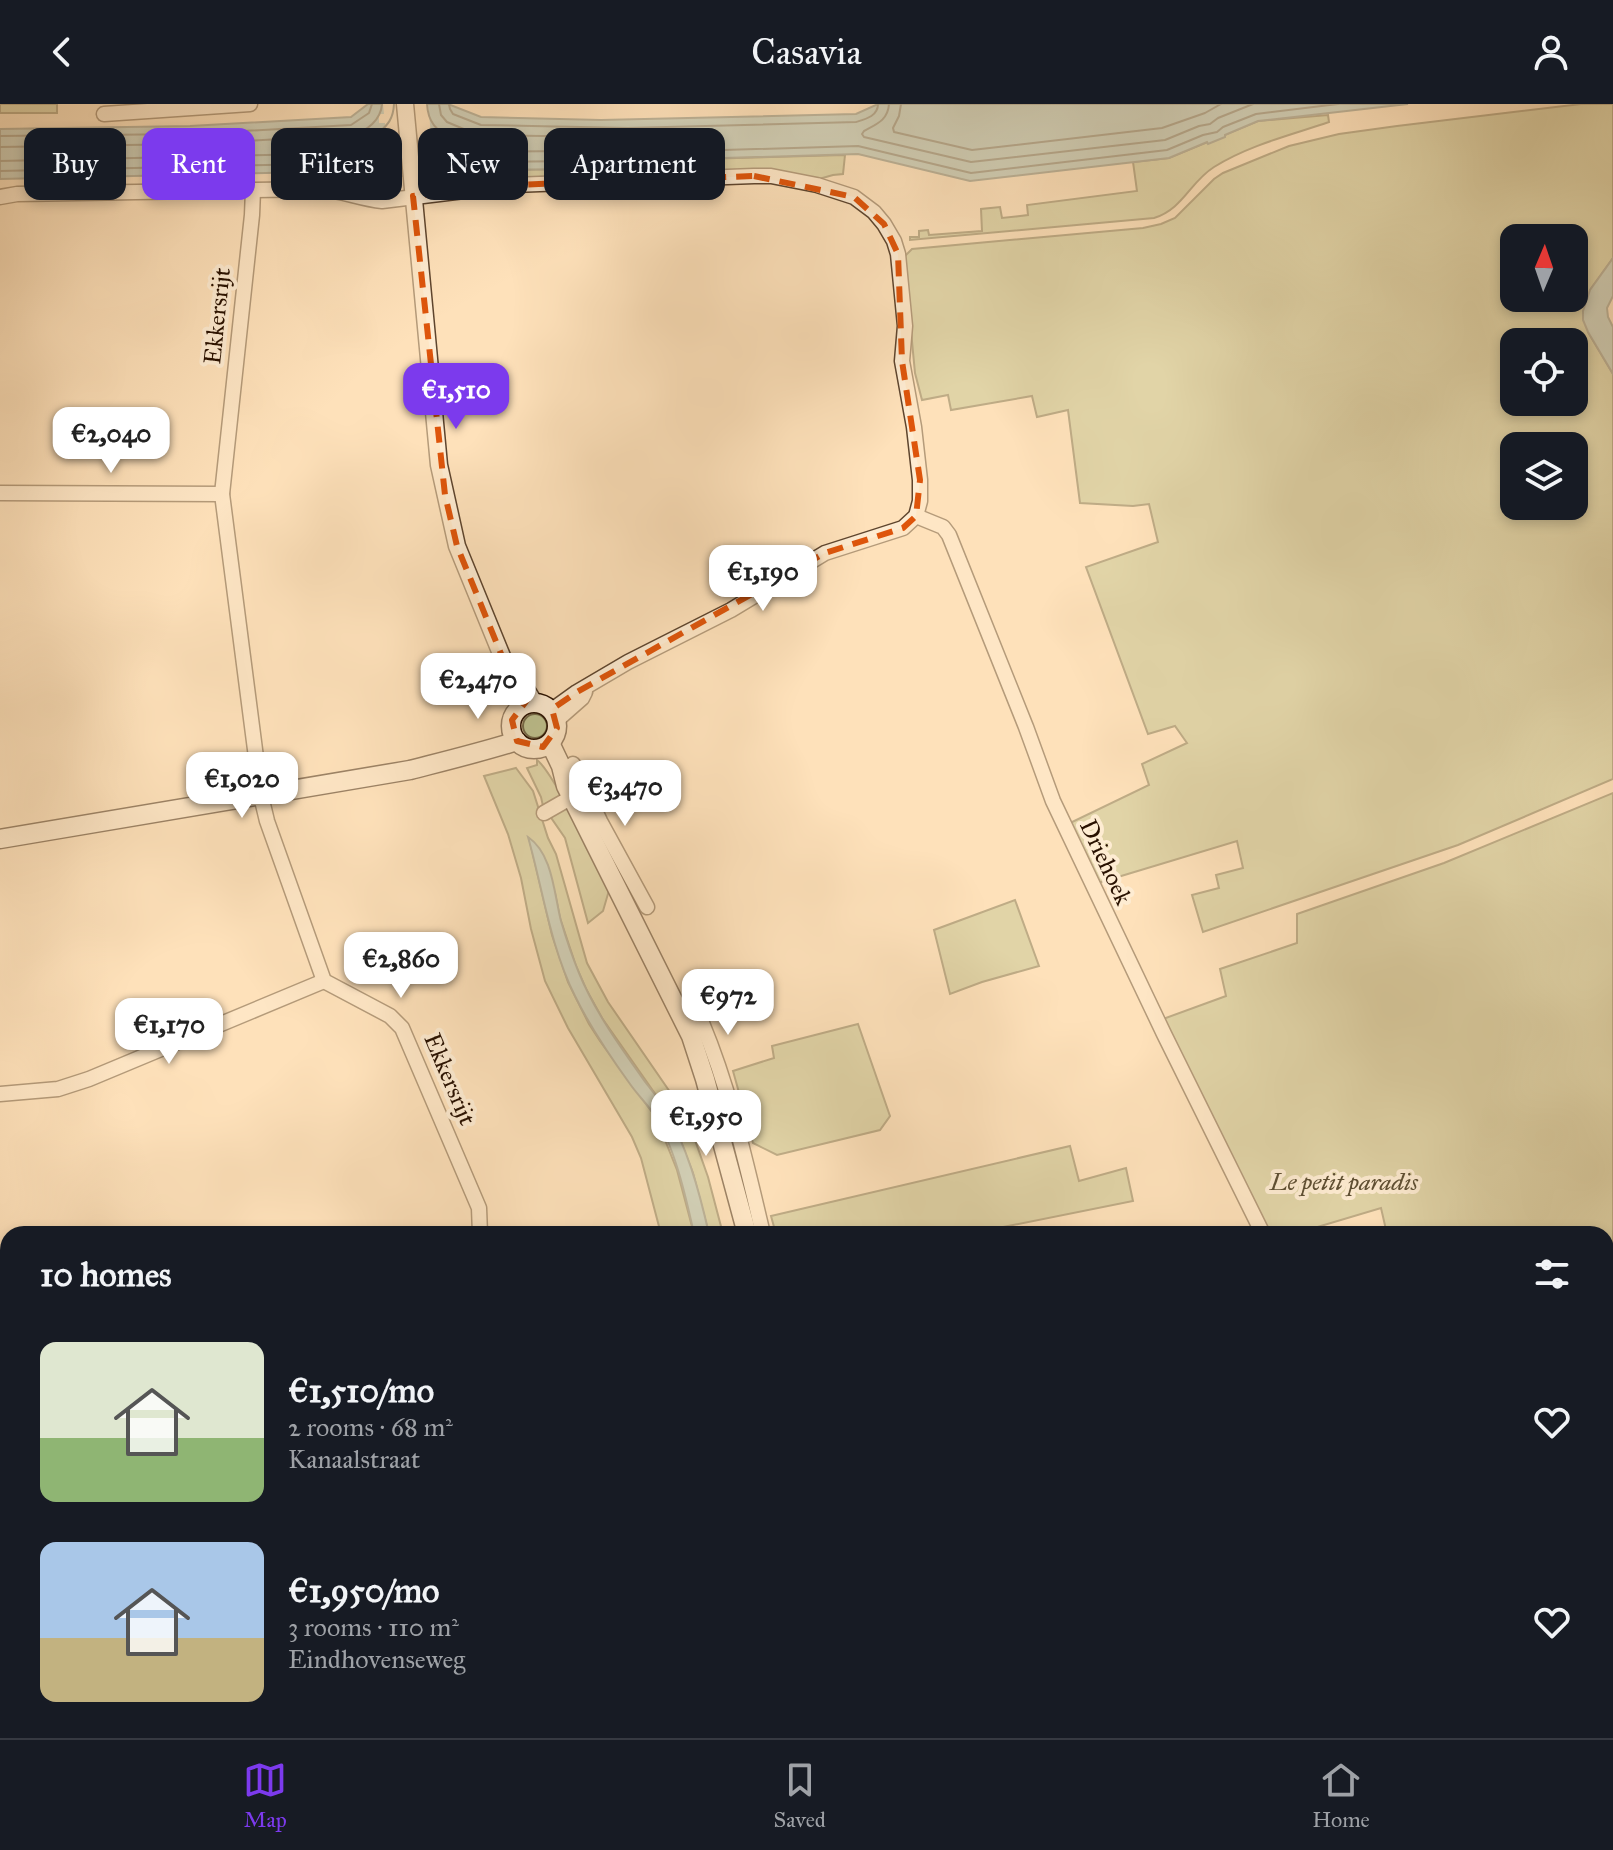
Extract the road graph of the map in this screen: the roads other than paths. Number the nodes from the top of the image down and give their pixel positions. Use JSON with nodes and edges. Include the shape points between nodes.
{"nodes":[{"id":1,"x":250,"y":104,"type":"edge"},
{"id":2,"x":405,"y":104,"type":"edge"},
{"id":3,"x":104,"y":114,"type":"dead end"},
{"id":4,"x":255,"y":190,"type":"edge"},
{"id":5,"x":413,"y":191,"type":"junction"},
{"id":6,"x":142,"y":192,"type":"edge"},
{"id":7,"x":0,"y":197,"type":"edge"},
{"id":8,"x":253,"y":200,"type":"edge"},
{"id":9,"x":0,"y":493,"type":"edge"},
{"id":10,"x":222,"y":494,"type":"junction"},
{"id":11,"x":916,"y":516,"type":"junction"},
{"id":12,"x":541,"y":710,"type":"junction"},
{"id":13,"x":514,"y":734,"type":"junction"},
{"id":14,"x":543,"y":746,"type":"junction"},
{"id":15,"x":573,"y":764,"type":"dead end"},
{"id":16,"x":569,"y":791,"type":"junction"},
{"id":17,"x":261,"y":796,"type":"junction"},
{"id":18,"x":544,"y":813,"type":"dead end"},
{"id":19,"x":594,"y":824,"type":"junction"},
{"id":20,"x":0,"y":839,"type":"edge"},
{"id":21,"x":647,"y":907,"type":"dead end"},
{"id":22,"x":324,"y":981,"type":"junction"},
{"id":23,"x":683,"y":1018,"type":"junction"},
{"id":24,"x":0,"y":1094,"type":"edge"},
{"id":25,"x":480,"y":1226,"type":"edge"},
{"id":26,"x":745,"y":1226,"type":"edge"},
{"id":27,"x":761,"y":1226,"type":"edge"},
{"id":28,"x":1259,"y":1226,"type":"edge"}],
"edges":[{"from":1,"to":3,"type":"street"},
{"from":2,"to":5,"type":"street"},
{"from":4,"to":5,"type":"street","via":[[329,190],[382,201]]},
{"from":5,"to":11,"type":"street","via":[[771,176],[854,197],[874,212],[896,246],[905,326],[902,361],[920,480]]},
{"from":5,"to":12,"type":"street","via":[[439,465],[457,546],[509,683]]},
{"from":6,"to":7,"type":"street"},
{"from":8,"to":10,"type":"street","name":"Ekkersrijt"},
{"from":9,"to":10,"type":"street"},
{"from":10,"to":17,"type":"street","name":"Ekkersrijt"},
{"from":11,"to":12,"type":"street","via":[[903,528],[825,553],[731,610],[628,662],[587,688],[582,698]]},
{"from":11,"to":28,"type":"street","name":"Driehoek","via":[[949,535],[1058,813]]},
{"from":12,"to":13,"type":"main road","via":[[512,720]]},
{"from":12,"to":14,"type":"main road","via":[[557,728]]},
{"from":13,"to":14,"type":"main road","via":[[522,746]]},
{"from":13,"to":17,"type":"main road","via":[[495,749],[410,770]]},
{"from":14,"to":16,"type":"main road","via":[[551,772]]},
{"from":15,"to":19,"type":"street"},
{"from":16,"to":18,"type":"street"},
{"from":16,"to":19,"type":"main road"},
{"from":17,"to":20,"type":"main road"},
{"from":17,"to":22,"type":"street","name":"Ekkersrijt"},
{"from":19,"to":21,"type":"street"},
{"from":19,"to":23,"type":"main road"},
{"from":22,"to":24,"type":"street","via":[[89,1079],[58,1089]]},
{"from":22,"to":25,"type":"street","name":"Ekkersrijt","via":[[390,1016],[402,1028],[479,1208]]},
{"from":23,"to":26,"type":"main road"},
{"from":23,"to":27,"type":"street","via":[[702,1023],[708,1036]]}]}
